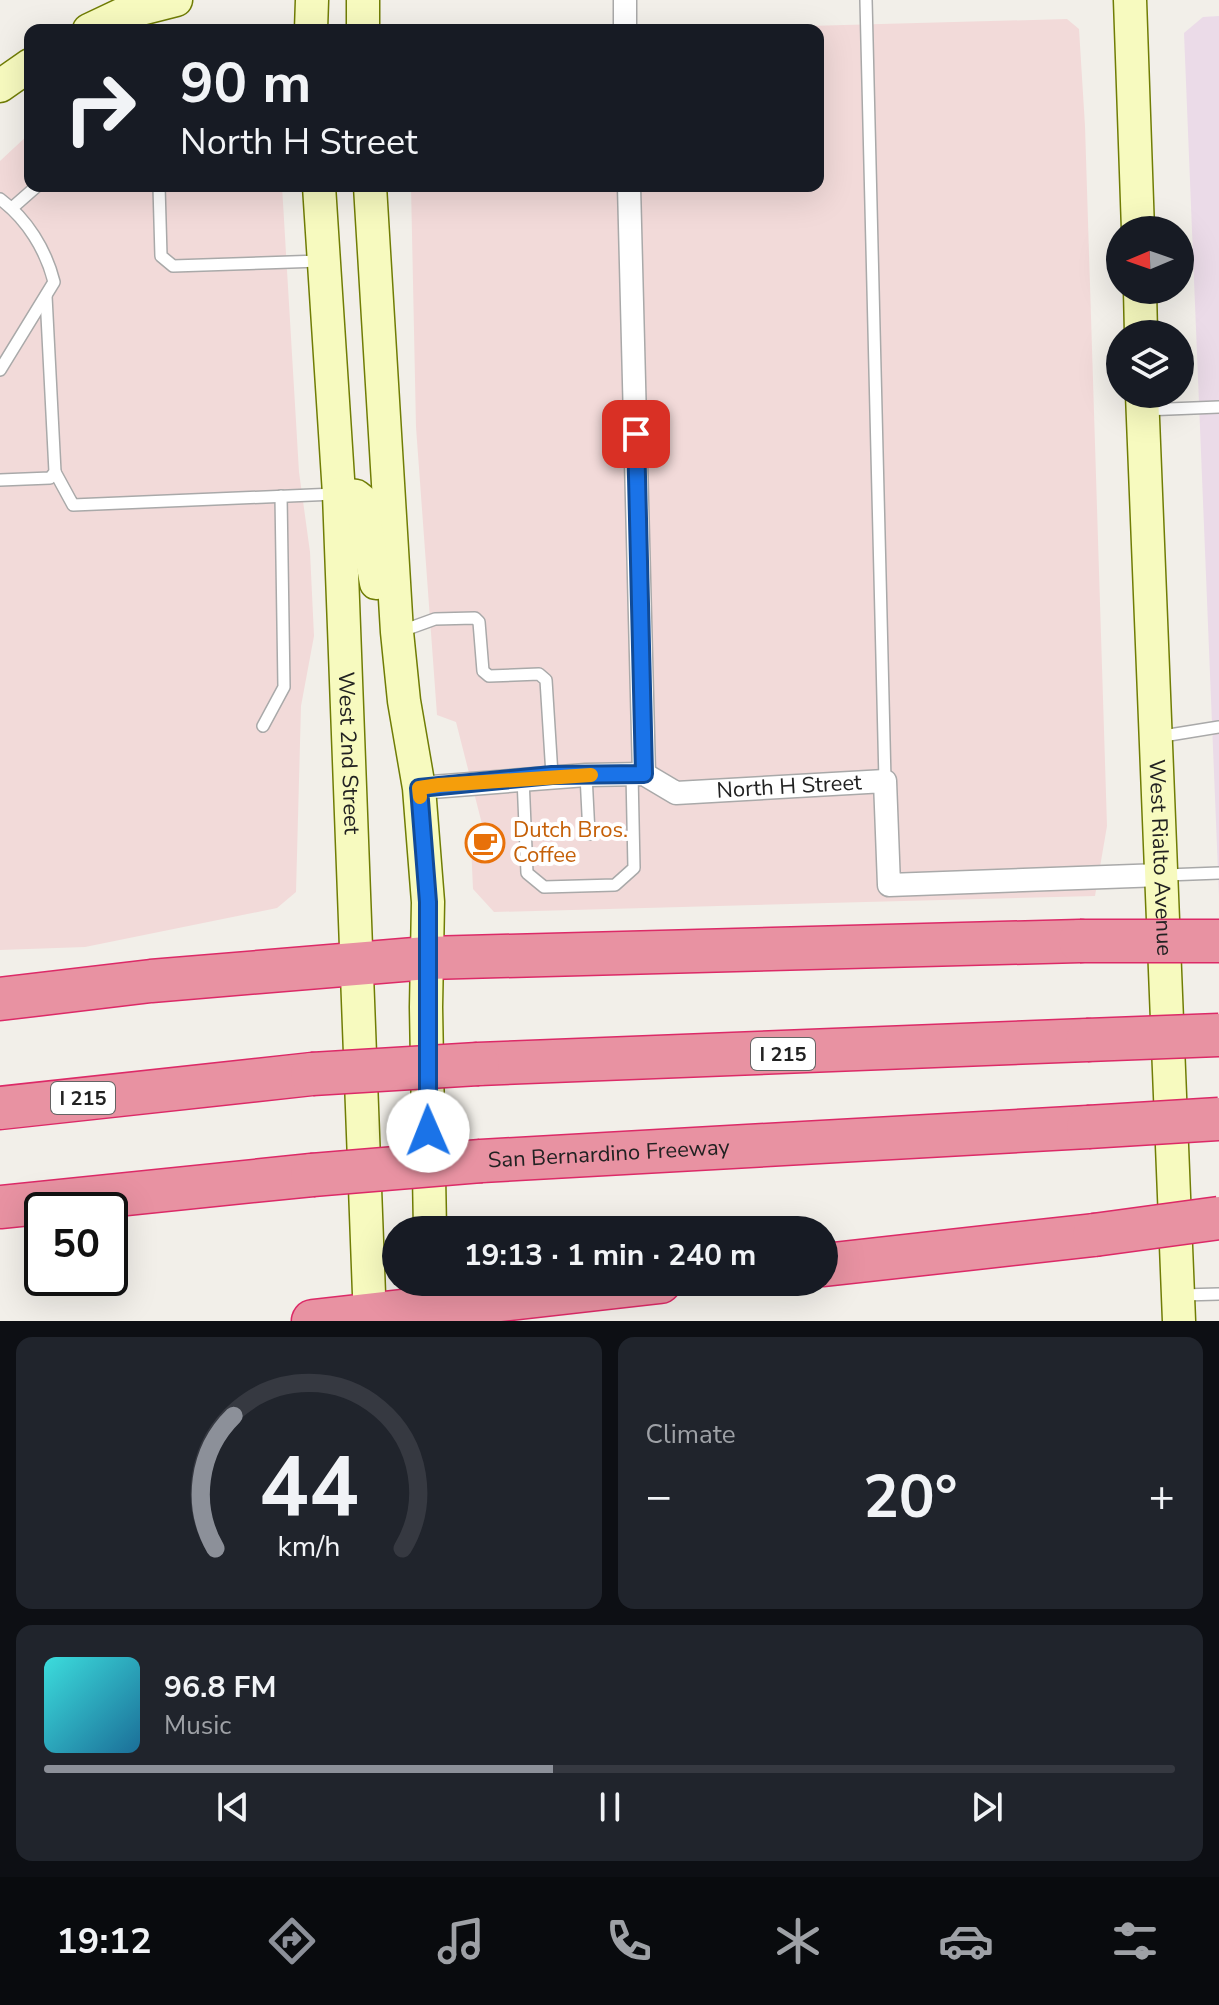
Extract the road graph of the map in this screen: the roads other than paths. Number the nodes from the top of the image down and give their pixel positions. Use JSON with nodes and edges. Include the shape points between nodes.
{"nodes":[{"id":1,"x":312,"y":0,"type":"edge"},
{"id":2,"x":363,"y":0,"type":"edge"},
{"id":3,"x":625,"y":0,"type":"edge"},
{"id":4,"x":866,"y":0,"type":"edge"},
{"id":5,"x":1130,"y":0,"type":"edge"},
{"id":6,"x":160,"y":8,"type":"edge"},
{"id":7,"x":102,"y":24,"type":"edge"},
{"id":8,"x":311,"y":24,"type":"edge"},
{"id":9,"x":363,"y":24,"type":"edge"},
{"id":10,"x":625,"y":24,"type":"edge"},
{"id":11,"x":24,"y":69,"type":"edge"},
{"id":12,"x":0,"y":86,"type":"edge"},
{"id":13,"x":30,"y":192,"type":"edge"},
{"id":14,"x":159,"y":192,"type":"edge"},
{"id":15,"x":319,"y":192,"type":"edge"},
{"id":16,"x":370,"y":192,"type":"edge"},
{"id":17,"x":629,"y":192,"type":"edge"},
{"id":18,"x":0,"y":199,"type":"edge"},
{"id":19,"x":12,"y":208,"type":"junction"},
{"id":20,"x":1138,"y":216,"type":"edge"},
{"id":21,"x":324,"y":261,"type":"junction"},
{"id":22,"x":46,"y":296,"type":"junction"},
{"id":23,"x":0,"y":370,"type":"edge"},
{"id":24,"x":1194,"y":405,"type":"edge"},
{"id":25,"x":1219,"y":407,"type":"edge"},
{"id":26,"x":1143,"y":408,"type":"edge"},
{"id":27,"x":55,"y":472,"type":"junction"},
{"id":28,"x":0,"y":480,"type":"edge"},
{"id":29,"x":339,"y":494,"type":"junction"},
{"id":30,"x":281,"y":496,"type":"junction"},
{"id":31,"x":397,"y":632,"type":"junction"},
{"id":32,"x":263,"y":726,"type":"dead end"},
{"id":33,"x":1219,"y":727,"type":"edge"},
{"id":34,"x":1156,"y":737,"type":"junction"},
{"id":35,"x":638,"y":774,"type":"junction"},
{"id":36,"x":552,"y":775,"type":"junction"},
{"id":37,"x":586,"y":775,"type":"junction"},
{"id":38,"x":523,"y":777,"type":"junction"},
{"id":39,"x":885,"y":781,"type":"junction"},
{"id":40,"x":419,"y":788,"type":"junction"},
{"id":41,"x":589,"y":834,"type":"dead end"},
{"id":42,"x":1219,"y":873,"type":"edge"},
{"id":43,"x":1161,"y":875,"type":"junction"},
{"id":44,"x":1219,"y":941,"type":"edge"},
{"id":45,"x":427,"y":958,"type":"junction"},
{"id":46,"x":357,"y":963,"type":"junction"},
{"id":47,"x":0,"y":999,"type":"edge"},
{"id":48,"x":1219,"y":1035,"type":"edge"},
{"id":49,"x":0,"y":1108,"type":"edge"},
{"id":50,"x":1219,"y":1119,"type":"edge"},
{"id":51,"x":0,"y":1207,"type":"edge"},
{"id":52,"x":430,"y":1216,"type":"edge"},
{"id":53,"x":1219,"y":1218,"type":"edge"},
{"id":54,"x":838,"y":1263,"type":"edge"},
{"id":55,"x":1219,"y":1294,"type":"edge"},
{"id":56,"x":509,"y":1296,"type":"edge"},
{"id":57,"x":433,"y":1303,"type":"edge"},
{"id":58,"x":1178,"y":1308,"type":"edge"},
{"id":59,"x":370,"y":1318,"type":"edge"},
{"id":60,"x":313,"y":1321,"type":"edge"}],
"edges":[{"from":1,"to":8,"type":"main road"},
{"from":2,"to":9,"type":"main road"},
{"from":3,"to":10,"type":"street"},
{"from":4,"to":39,"type":"lane"},
{"from":5,"to":20,"type":"main road"},
{"from":6,"to":7,"type":"main road","via":[[125,13]]},
{"from":11,"to":12,"type":"main road"},
{"from":13,"to":19,"type":"lane"},
{"from":14,"to":21,"type":"lane","via":[[161,256],[173,266]]},
{"from":15,"to":21,"type":"main road","name":"West 2nd Street"},
{"from":16,"to":31,"type":"main road"},
{"from":17,"to":35,"type":"street"},
{"from":18,"to":19,"type":"lane"},
{"from":19,"to":22,"type":"lane","via":[[47,255],[54,282]]},
{"from":21,"to":29,"type":"main road","name":"West 2nd Street"},
{"from":22,"to":23,"type":"lane"},
{"from":22,"to":27,"type":"lane"},
{"from":24,"to":25,"type":"lane"},
{"from":26,"to":34,"type":"main road","name":"West Rialto Avenue"},
{"from":27,"to":28,"type":"lane","via":[[50,478]]},
{"from":27,"to":30,"type":"lane","via":[[73,505]]},
{"from":29,"to":30,"type":"lane"},
{"from":29,"to":31,"type":"main road","via":[[361,500],[382,616]]},
{"from":29,"to":46,"type":"main road","name":"West 2nd Street"},
{"from":30,"to":32,"type":"lane","via":[[284,687]]},
{"from":31,"to":36,"type":"lane","via":[[435,619],[475,618],[483,671],[489,676],[539,674],[546,680]]},
{"from":31,"to":40,"type":"main road"},
{"from":33,"to":34,"type":"lane"},
{"from":34,"to":43,"type":"main road","name":"West Rialto Avenue"},
{"from":35,"to":37,"type":"street","name":"North H Street"},
{"from":35,"to":38,"type":"lane","via":[[634,868],[615,885],[544,887],[527,873]]},
{"from":35,"to":39,"type":"street","name":"North H Street","via":[[676,793]]},
{"from":36,"to":37,"type":"street","name":"North H Street"},
{"from":36,"to":38,"type":"street","name":"North H Street"},
{"from":37,"to":41,"type":"lane"},
{"from":38,"to":40,"type":"street","name":"North H Street"},
{"from":39,"to":43,"type":"street","name":"North H Street","via":[[889,885]]},
{"from":40,"to":45,"type":"main road"},
{"from":42,"to":43,"type":"lane"},
{"from":43,"to":58,"type":"main road","name":"West Rialto Avenue"},
{"from":44,"to":45,"type":"highway","bridge":true},
{"from":45,"to":46,"type":"highway"},
{"from":45,"to":52,"type":"main road"},
{"from":46,"to":47,"type":"highway"},
{"from":46,"to":59,"type":"main road","name":"West 2nd Street"},
{"from":48,"to":49,"type":"highway","number":"I 215","bridge":true,"via":[[478,1064],[312,1074]]},
{"from":50,"to":51,"type":"highway","name":"San Bernardino Freeway","bridge":true,"via":[[481,1161]]},
{"from":53,"to":54,"type":"highway","bridge":true},
{"from":55,"to":58,"type":"lane"},
{"from":56,"to":57,"type":"highway"},
{"from":57,"to":59,"type":"highway"},
{"from":59,"to":60,"type":"highway"}]}
